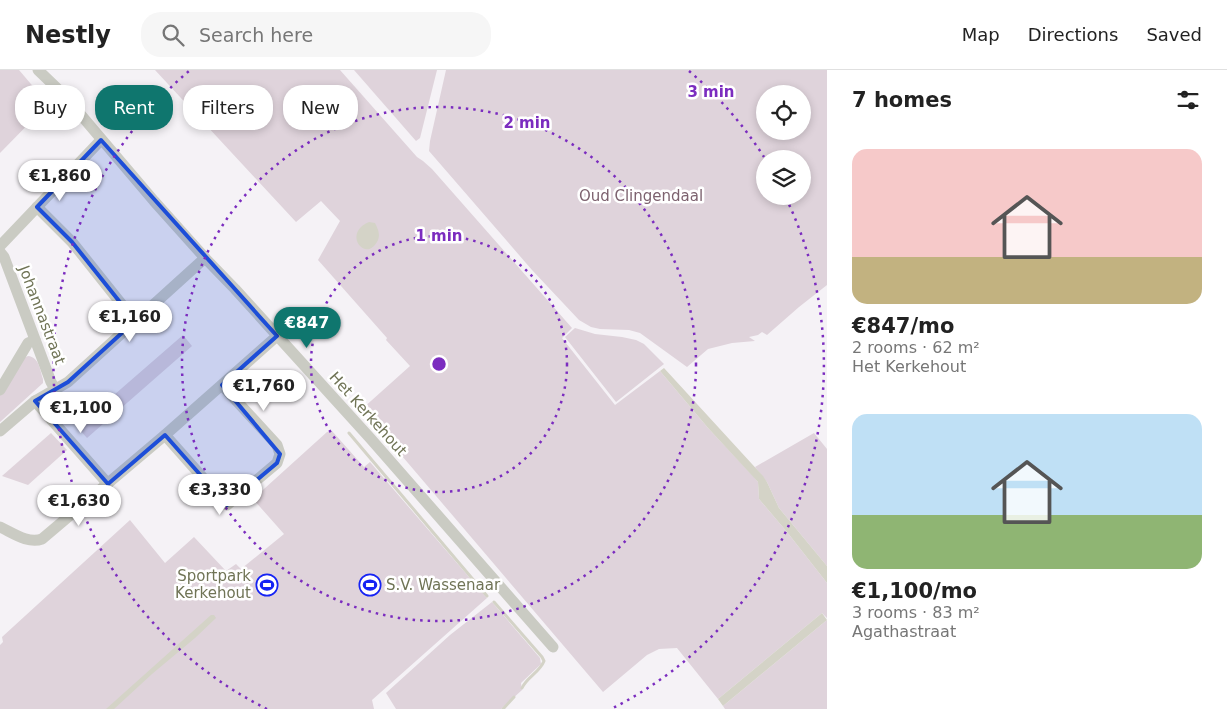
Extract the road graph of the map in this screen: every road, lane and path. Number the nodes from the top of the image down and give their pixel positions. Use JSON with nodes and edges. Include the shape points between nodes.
{"nodes":[{"id":1,"x":38,"y":70,"type":"edge"},
{"id":2,"x":101,"y":140,"type":"junction"},
{"id":3,"x":37,"y":207,"type":"junction"},
{"id":4,"x":0,"y":246,"type":"edge"},
{"id":5,"x":0,"y":252,"type":"edge"},
{"id":6,"x":205,"y":258,"type":"junction"},
{"id":7,"x":135,"y":321,"type":"junction"},
{"id":8,"x":277,"y":336,"type":"junction"},
{"id":9,"x":35,"y":340,"type":"junction"},
{"id":10,"x":222,"y":385,"type":"junction"},
{"id":11,"x":55,"y":389,"type":"junction"},
{"id":12,"x":0,"y":390,"type":"edge"},
{"id":13,"x":35,"y":400,"type":"junction"},
{"id":14,"x":0,"y":431,"type":"edge"},
{"id":15,"x":165,"y":435,"type":"junction"},
{"id":16,"x":108,"y":484,"type":"junction"},
{"id":17,"x":0,"y":527,"type":"edge"},
{"id":18,"x":553,"y":647,"type":"dead end"}],
"edges":[{"from":1,"to":2,"type":"street","name":"Het Kerkehout","via":[[64,95]]},
{"from":2,"to":3,"type":"street"},
{"from":2,"to":6,"type":"street","name":"Het Kerkehout"},
{"from":3,"to":4,"type":"street"},
{"from":3,"to":7,"type":"street","via":[[72,242]]},
{"from":5,"to":9,"type":"street","name":"Johannastraat"},
{"from":6,"to":7,"type":"street"},
{"from":6,"to":8,"type":"street","name":"Het Kerkehout"},
{"from":7,"to":11,"type":"street","via":[[68,382]]},
{"from":8,"to":10,"type":"street"},
{"from":8,"to":18,"type":"street","name":"Het Kerkehout"},
{"from":9,"to":11,"type":"street","name":"Johannastraat"},
{"from":9,"to":12,"type":"street","via":[[28,343]]},
{"from":10,"to":15,"type":"street"},
{"from":10,"to":15,"type":"street","via":[[277,445],[280,454],[277,463],[227,505]]},
{"from":11,"to":13,"type":"street"},
{"from":13,"to":14,"type":"street"},
{"from":13,"to":16,"type":"street"},
{"from":15,"to":16,"type":"street"},
{"from":16,"to":17,"type":"street","via":[[42,539],[29,541]]}]}
